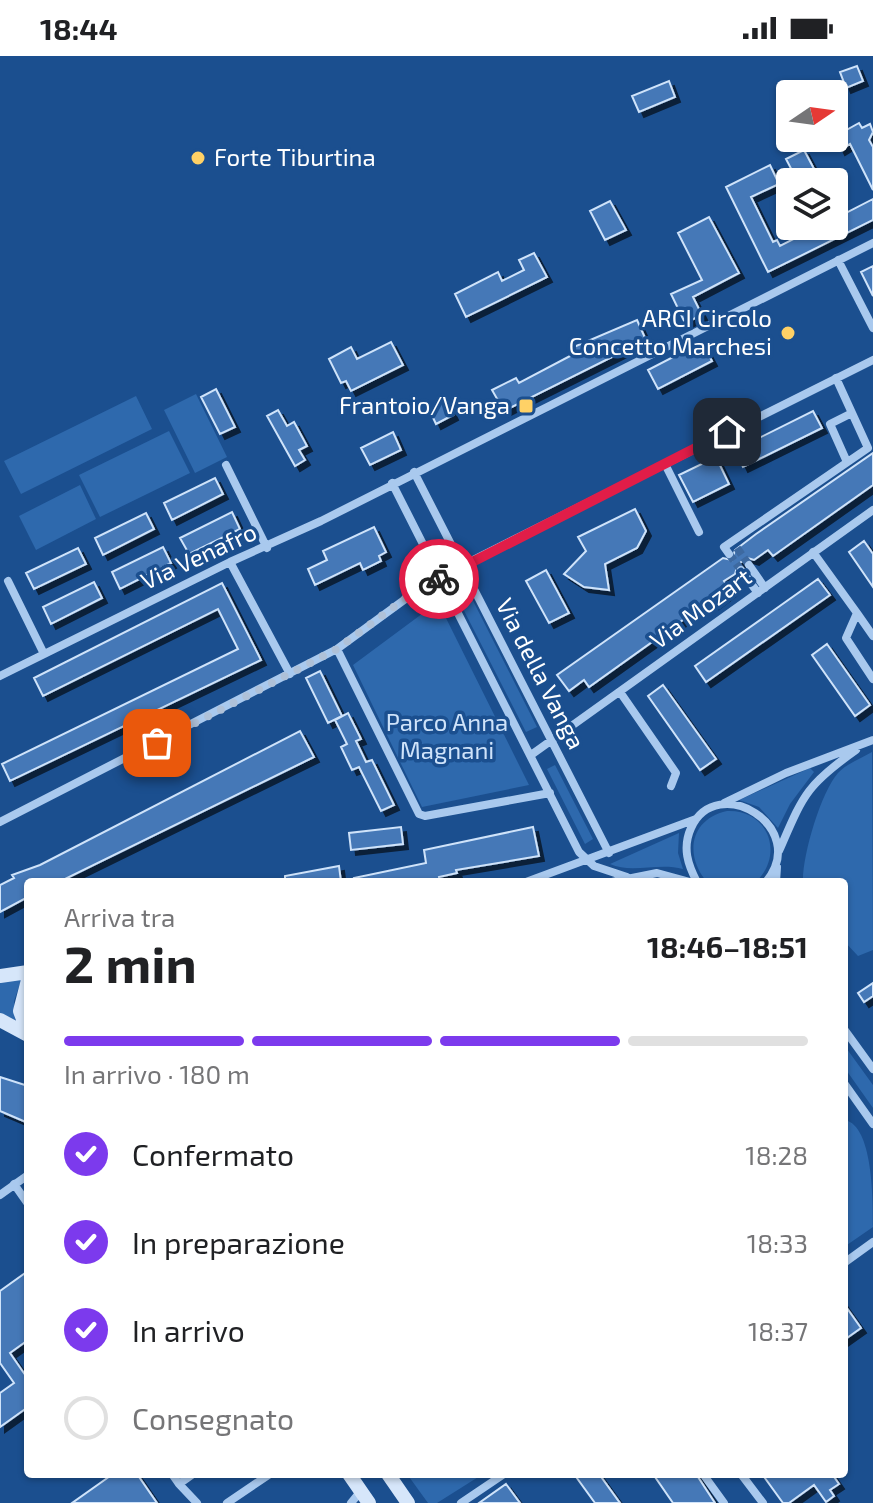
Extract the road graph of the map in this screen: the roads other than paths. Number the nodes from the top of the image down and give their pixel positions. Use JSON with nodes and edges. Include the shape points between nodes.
{"nodes":[{"id":1,"x":873,"y":243,"type":"edge"},
{"id":2,"x":838,"y":260,"type":"junction"},
{"id":3,"x":873,"y":328,"type":"edge"},
{"id":4,"x":873,"y":360,"type":"edge"},
{"id":5,"x":836,"y":378,"type":"junction"},
{"id":6,"x":852,"y":413,"type":"junction"},
{"id":7,"x":847,"y":462,"type":"junction"},
{"id":8,"x":665,"y":464,"type":"junction"},
{"id":9,"x":226,"y":465,"type":"dead end"},
{"id":10,"x":414,"y":472,"type":"junction"},
{"id":11,"x":392,"y":483,"type":"junction"},
{"id":12,"x":873,"y":510,"type":"edge"},
{"id":13,"x":699,"y":532,"type":"dead end"},
{"id":14,"x":267,"y":548,"type":"junction"},
{"id":15,"x":731,"y":548,"type":"dead end"},
{"id":16,"x":813,"y":552,"type":"junction"},
{"id":17,"x":230,"y":562,"type":"junction"},
{"id":18,"x":462,"y":566,"type":"junction"},
{"id":19,"x":745,"y":567,"type":"tunnel mouth"},
{"id":20,"x":440,"y":578,"type":"junction"},
{"id":21,"x":8,"y":581,"type":"dead end"},
{"id":22,"x":761,"y":590,"type":"junction"},
{"id":23,"x":857,"y":613,"type":"junction"},
{"id":24,"x":873,"y":636,"type":"edge"},
{"id":25,"x":337,"y":649,"type":"junction"},
{"id":26,"x":44,"y":654,"type":"junction"},
{"id":27,"x":290,"y":674,"type":"junction"},
{"id":28,"x":0,"y":676,"type":"edge"},
{"id":29,"x":873,"y":679,"type":"edge"},
{"id":30,"x":620,"y":692,"type":"junction"},
{"id":31,"x":552,"y":740,"type":"junction"},
{"id":32,"x":868,"y":742,"type":"edge"},
{"id":33,"x":531,"y":755,"type":"junction"},
{"id":34,"x":671,"y":786,"type":"dead end"},
{"id":35,"x":550,"y":793,"type":"junction"},
{"id":36,"x":719,"y":805,"type":"junction"},
{"id":37,"x":697,"y":818,"type":"junction"},
{"id":38,"x":0,"y":822,"type":"edge"},
{"id":39,"x":609,"y":853,"type":"junction"},
{"id":40,"x":778,"y":855,"type":"junction"},
{"id":41,"x":588,"y":861,"type":"junction"},
{"id":42,"x":627,"y":877,"type":"junction"},
{"id":43,"x":538,"y":878,"type":"edge"},
{"id":44,"x":624,"y":878,"type":"edge"},
{"id":45,"x":676,"y":878,"type":"edge"},
{"id":46,"x":696,"y":878,"type":"edge"},
{"id":47,"x":768,"y":878,"type":"edge"},
{"id":48,"x":776,"y":878,"type":"edge"},
{"id":49,"x":24,"y":973,"type":"edge"},
{"id":50,"x":0,"y":976,"type":"edge"},
{"id":51,"x":24,"y":996,"type":"edge"},
{"id":52,"x":0,"y":1020,"type":"edge"},
{"id":53,"x":24,"y":1022,"type":"edge"},
{"id":54,"x":24,"y":1032,"type":"edge"},
{"id":55,"x":848,"y":1035,"type":"edge"},
{"id":56,"x":873,"y":1069,"type":"edge"},
{"id":57,"x":848,"y":1089,"type":"edge"},
{"id":58,"x":853,"y":1096,"type":"junction"},
{"id":59,"x":848,"y":1099,"type":"edge"},
{"id":60,"x":873,"y":1124,"type":"edge"},
{"id":61,"x":24,"y":1178,"type":"edge"},
{"id":62,"x":14,"y":1184,"type":"junction"},
{"id":63,"x":0,"y":1195,"type":"edge"},
{"id":64,"x":24,"y":1198,"type":"edge"},
{"id":65,"x":873,"y":1242,"type":"edge"},
{"id":66,"x":848,"y":1260,"type":"edge"},
{"id":67,"x":175,"y":1478,"type":"edge"},
{"id":68,"x":187,"y":1478,"type":"edge"},
{"id":69,"x":264,"y":1478,"type":"edge"},
{"id":70,"x":351,"y":1478,"type":"edge"},
{"id":71,"x":391,"y":1478,"type":"edge"},
{"id":72,"x":498,"y":1478,"type":"edge"},
{"id":73,"x":706,"y":1478,"type":"edge"},
{"id":74,"x":744,"y":1478,"type":"edge"},
{"id":75,"x":179,"y":1484,"type":"junction"},
{"id":76,"x":360,"y":1499,"type":"edge"},
{"id":77,"x":197,"y":1503,"type":"edge"},
{"id":78,"x":227,"y":1503,"type":"edge"},
{"id":79,"x":408,"y":1503,"type":"edge"},
{"id":80,"x":461,"y":1503,"type":"edge"},
{"id":81,"x":724,"y":1503,"type":"edge"},
{"id":82,"x":763,"y":1503,"type":"edge"}],
"edges":[{"from":1,"to":2,"type":"street","name":"Via Venafro"},
{"from":2,"to":3,"type":"street"},
{"from":2,"to":10,"type":"street","name":"Via Venafro"},
{"from":4,"to":5,"type":"street"},
{"from":5,"to":6,"type":"street"},
{"from":5,"to":8,"type":"street"},
{"from":6,"to":7,"type":"street","via":[[868,448]]},
{"from":6,"to":7,"type":"street","via":[[830,424]]},
{"from":7,"to":15,"type":"street"},
{"from":8,"to":13,"type":"street"},
{"from":8,"to":18,"type":"street"},
{"from":9,"to":14,"type":"street"},
{"from":10,"to":11,"type":"street","name":"Via Venafro"},
{"from":10,"to":18,"type":"street","name":"Via della Vanga"},
{"from":11,"to":14,"type":"street","name":"Via Venafro"},
{"from":11,"to":20,"type":"street","name":"Via della Vanga"},
{"from":12,"to":16,"type":"street","name":"Via Mozart"},
{"from":14,"to":17,"type":"street","name":"Via Venafro"},
{"from":16,"to":22,"type":"street","name":"Via Mozart"},
{"from":16,"to":23,"type":"street"},
{"from":17,"to":26,"type":"street","name":"Via Venafro"},
{"from":17,"to":27,"type":"street"},
{"from":18,"to":20,"type":"street"},
{"from":18,"to":31,"type":"street","name":"Via della Vanga"},
{"from":19,"to":22,"type":"street"},
{"from":20,"to":25,"type":"street"},
{"from":20,"to":33,"type":"street","name":"Via della Vanga"},
{"from":21,"to":26,"type":"street"},
{"from":22,"to":30,"type":"street","name":"Via Mozart"},
{"from":23,"to":24,"type":"street"},
{"from":23,"to":29,"type":"street","via":[[846,638]]},
{"from":25,"to":27,"type":"street"},
{"from":25,"to":35,"type":"street","via":[[419,814]]},
{"from":26,"to":28,"type":"street","name":"Via Venafro"},
{"from":27,"to":38,"type":"street"},
{"from":30,"to":31,"type":"street","name":"Via Mozart"},
{"from":30,"to":34,"type":"street","via":[[676,773]]},
{"from":31,"to":33,"type":"street","name":"Via Mozart"},
{"from":31,"to":39,"type":"street","name":"Via della Vanga"},
{"from":32,"to":36,"type":"street"},
{"from":32,"to":40,"type":"street","via":[[811,785]]},
{"from":33,"to":35,"type":"street","name":"Via della Vanga"},
{"from":35,"to":41,"type":"street","name":"Via della Vanga"},
{"from":36,"to":37,"type":"street"},
{"from":36,"to":40,"type":"street","via":[[760,815],[772,830]]},
{"from":37,"to":39,"type":"street"},
{"from":37,"to":46,"type":"street","via":[[686,848]]},
{"from":39,"to":41,"type":"street"},
{"from":40,"to":47,"type":"street"},
{"from":40,"to":48,"type":"street"},
{"from":41,"to":42,"type":"street"},
{"from":41,"to":43,"type":"street"},
{"from":42,"to":44,"type":"street"},
{"from":42,"to":45,"type":"street"},
{"from":49,"to":50,"type":"street"},
{"from":51,"to":53,"type":"street"},
{"from":52,"to":54,"type":"street"},
{"from":55,"to":56,"type":"street"},
{"from":57,"to":58,"type":"street"},
{"from":58,"to":59,"type":"street"},
{"from":58,"to":60,"type":"street"},
{"from":61,"to":62,"type":"street"},
{"from":62,"to":63,"type":"street"},
{"from":62,"to":64,"type":"street"},
{"from":65,"to":66,"type":"street"},
{"from":67,"to":75,"type":"street"},
{"from":68,"to":75,"type":"street"},
{"from":69,"to":78,"type":"street"},
{"from":70,"to":76,"type":"street"},
{"from":71,"to":79,"type":"street"},
{"from":72,"to":80,"type":"street"},
{"from":73,"to":81,"type":"street"},
{"from":74,"to":82,"type":"street"},
{"from":75,"to":77,"type":"street"}]}
